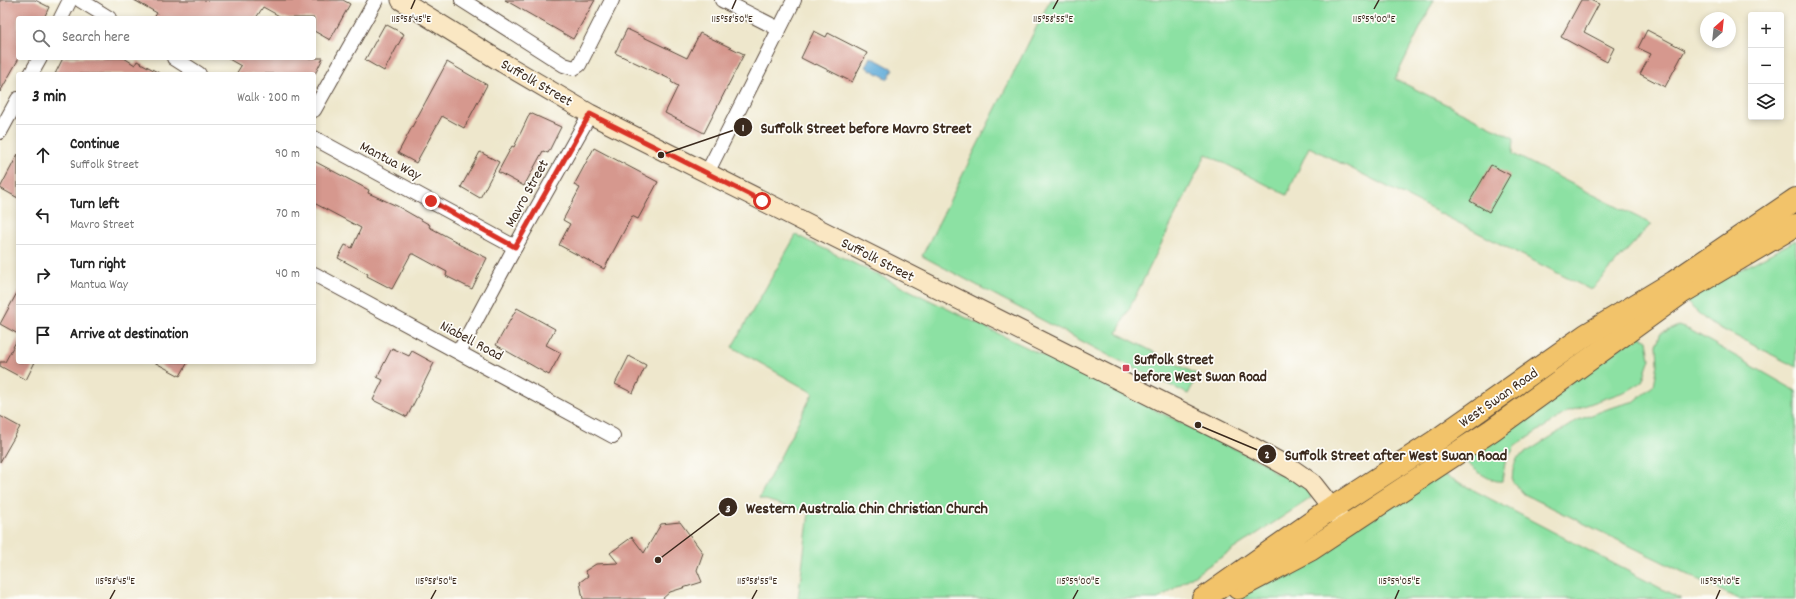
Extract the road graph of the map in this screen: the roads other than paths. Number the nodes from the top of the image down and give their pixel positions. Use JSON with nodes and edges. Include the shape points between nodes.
{"nodes":[{"id":1,"x":70,"y":0,"type":"edge"},
{"id":2,"x":80,"y":0,"type":"edge"},
{"id":3,"x":376,"y":0,"type":"edge"},
{"id":4,"x":402,"y":0,"type":"edge"},
{"id":5,"x":462,"y":0,"type":"edge"},
{"id":6,"x":612,"y":0,"type":"edge"},
{"id":7,"x":722,"y":0,"type":"edge"},
{"id":8,"x":794,"y":0,"type":"edge"},
{"id":9,"x":62,"y":16,"type":"edge"},
{"id":10,"x":106,"y":16,"type":"edge"},
{"id":11,"x":779,"y":29,"type":"junction"},
{"id":12,"x":39,"y":60,"type":"edge"},
{"id":13,"x":177,"y":60,"type":"edge"},
{"id":14,"x":32,"y":72,"type":"edge"},
{"id":15,"x":196,"y":72,"type":"edge"},
{"id":16,"x":316,"y":106,"type":"edge"},
{"id":17,"x":16,"y":107,"type":"edge"},
{"id":18,"x":590,"y":114,"type":"junction"},
{"id":19,"x":0,"y":132,"type":"edge"},
{"id":20,"x":316,"y":139,"type":"edge"},
{"id":21,"x":707,"y":173,"type":"junction"},
{"id":22,"x":1796,"y":199,"type":"edge"},
{"id":23,"x":1796,"y":225,"type":"edge"},
{"id":24,"x":515,"y":247,"type":"junction"},
{"id":25,"x":316,"y":275,"type":"edge"},
{"id":26,"x":459,"y":352,"type":"junction"},
{"id":27,"x":613,"y":436,"type":"dead end"},
{"id":28,"x":1332,"y":508,"type":"junction"},
{"id":29,"x":1345,"y":525,"type":"junction"},
{"id":30,"x":1203,"y":599,"type":"edge"},
{"id":31,"x":1218,"y":599,"type":"edge"}],
"edges":[{"from":1,"to":9,"type":"street"},
{"from":2,"to":10,"type":"street"},
{"from":3,"to":16,"type":"street"},
{"from":4,"to":18,"type":"street","name":"Suffolk Street"},
{"from":5,"to":6,"type":"street","via":[[564,65],[574,68],[579,64]]},
{"from":7,"to":11,"type":"street"},
{"from":8,"to":11,"type":"street"},
{"from":11,"to":21,"type":"street"},
{"from":12,"to":14,"type":"street"},
{"from":13,"to":15,"type":"street"},
{"from":17,"to":19,"type":"street"},
{"from":18,"to":21,"type":"street","name":"Suffolk Street"},
{"from":18,"to":24,"type":"street","name":"Mavro Street"},
{"from":20,"to":24,"type":"street","name":"Mantua Way"},
{"from":21,"to":28,"type":"street","name":"Suffolk Street","via":[[1254,448],[1307,479]]},
{"from":22,"to":28,"type":"main road","name":"West Swan Road","via":[[1674,282],[1586,335],[1434,442]]},
{"from":23,"to":29,"type":"main road","name":"West Swan Road","via":[[1681,293],[1492,430]]},
{"from":24,"to":26,"type":"street","name":"Mavro Street"},
{"from":25,"to":26,"type":"street","name":"Niabell Road"},
{"from":26,"to":27,"type":"street","name":"Niabell Road"},
{"from":28,"to":29,"type":"street","name":"Suffolk Street"},
{"from":28,"to":30,"type":"main road","name":"West Swan Road"},
{"from":29,"to":31,"type":"main road","name":"West Swan Road","via":[[1310,550]]}]}
